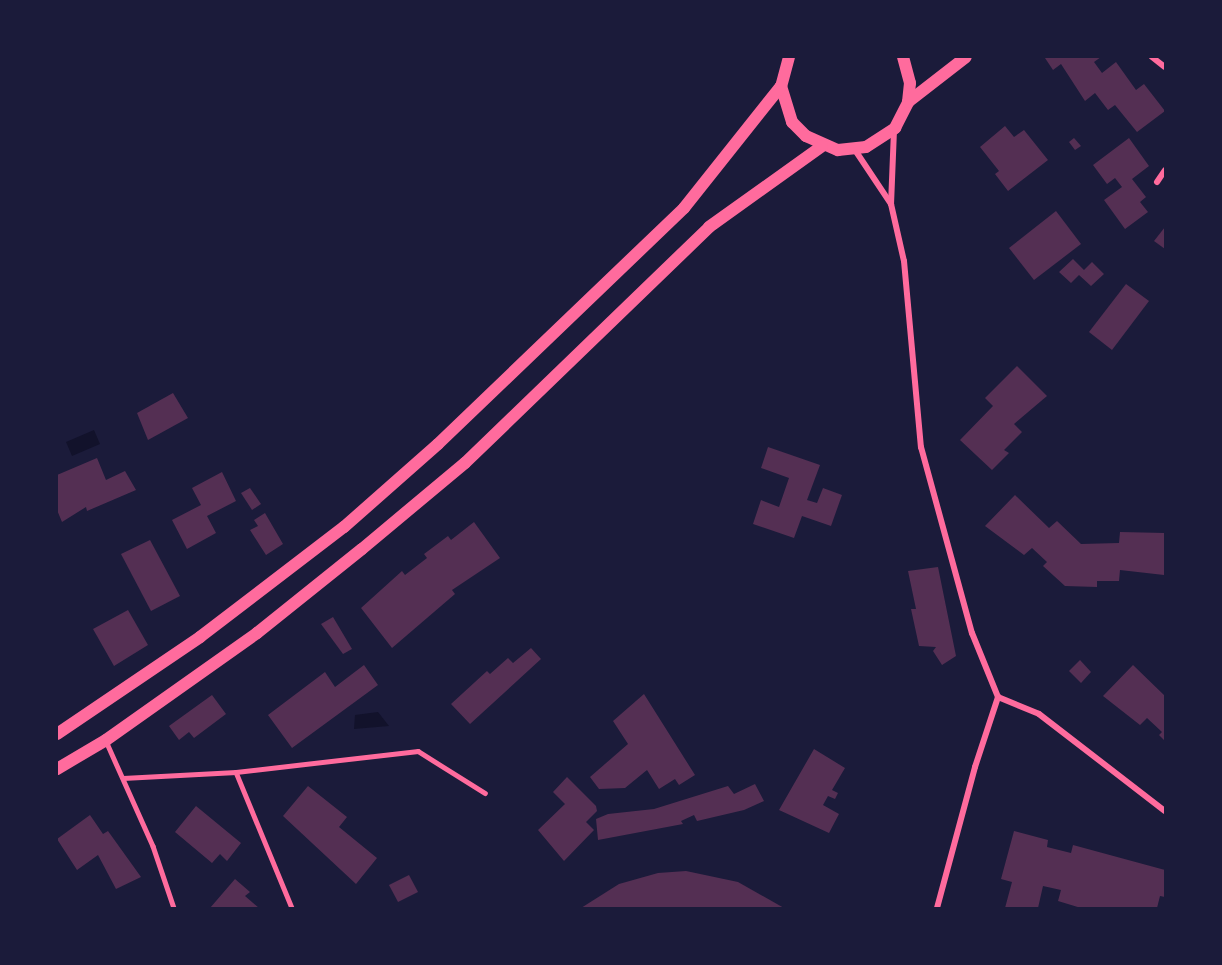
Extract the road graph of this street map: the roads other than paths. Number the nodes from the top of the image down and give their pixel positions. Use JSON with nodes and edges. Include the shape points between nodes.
{"nodes":[{"id":1,"x":903,"y":57,"type":"edge"},
{"id":2,"x":966,"y":57,"type":"edge"},
{"id":3,"x":1152,"y":57,"type":"edge"},
{"id":4,"x":784,"y":61,"type":"edge"},
{"id":5,"x":1165,"y":67,"type":"edge"},
{"id":6,"x":781,"y":86,"type":"junction"},
{"id":7,"x":908,"y":102,"type":"junction"},
{"id":8,"x":894,"y":129,"type":"junction"},
{"id":9,"x":822,"y":146,"type":"junction"},
{"id":10,"x":855,"y":150,"type":"junction"},
{"id":11,"x":1165,"y":170,"type":"edge"},
{"id":12,"x":1157,"y":182,"type":"dead end"},
{"id":13,"x":891,"y":204,"type":"junction"},
{"id":14,"x":998,"y":697,"type":"junction"},
{"id":15,"x":57,"y":734,"type":"edge"},
{"id":16,"x":106,"y":740,"type":"junction"},
{"id":17,"x":57,"y":769,"type":"edge"},
{"id":18,"x":236,"y":772,"type":"junction"},
{"id":19,"x":123,"y":778,"type":"junction"},
{"id":20,"x":485,"y":793,"type":"dead end"},
{"id":21,"x":1165,"y":812,"type":"edge"},
{"id":22,"x":174,"y":908,"type":"edge"},
{"id":23,"x":292,"y":908,"type":"edge"},
{"id":24,"x":937,"y":908,"type":"edge"}],
"edges":[{"from":1,"to":7,"type":"main road","via":[[910,83]]},
{"from":2,"to":7,"type":"main road"},
{"from":3,"to":5,"type":"street"},
{"from":4,"to":6,"type":"main road"},
{"from":6,"to":9,"type":"main road","via":[[792,122]]},
{"from":6,"to":15,"type":"main road","via":[[684,208],[438,444],[344,527],[200,637]]},
{"from":7,"to":8,"type":"main road"},
{"from":8,"to":10,"type":"main road","via":[[877,143]]},
{"from":8,"to":13,"type":"street"},
{"from":9,"to":10,"type":"main road"},
{"from":9,"to":16,"type":"main road","via":[[709,227],[465,464],[257,633]]},
{"from":10,"to":13,"type":"street"},
{"from":11,"to":12,"type":"street"},
{"from":13,"to":14,"type":"street","via":[[904,261],[921,447],[972,633]]},
{"from":14,"to":21,"type":"street","via":[[1039,714]]},
{"from":14,"to":24,"type":"street"},
{"from":16,"to":17,"type":"main road"},
{"from":16,"to":19,"type":"lane"},
{"from":18,"to":19,"type":"lane"},
{"from":18,"to":20,"type":"lane","via":[[418,751]]},
{"from":18,"to":23,"type":"lane"},
{"from":19,"to":22,"type":"lane","via":[[153,846]]}]}
